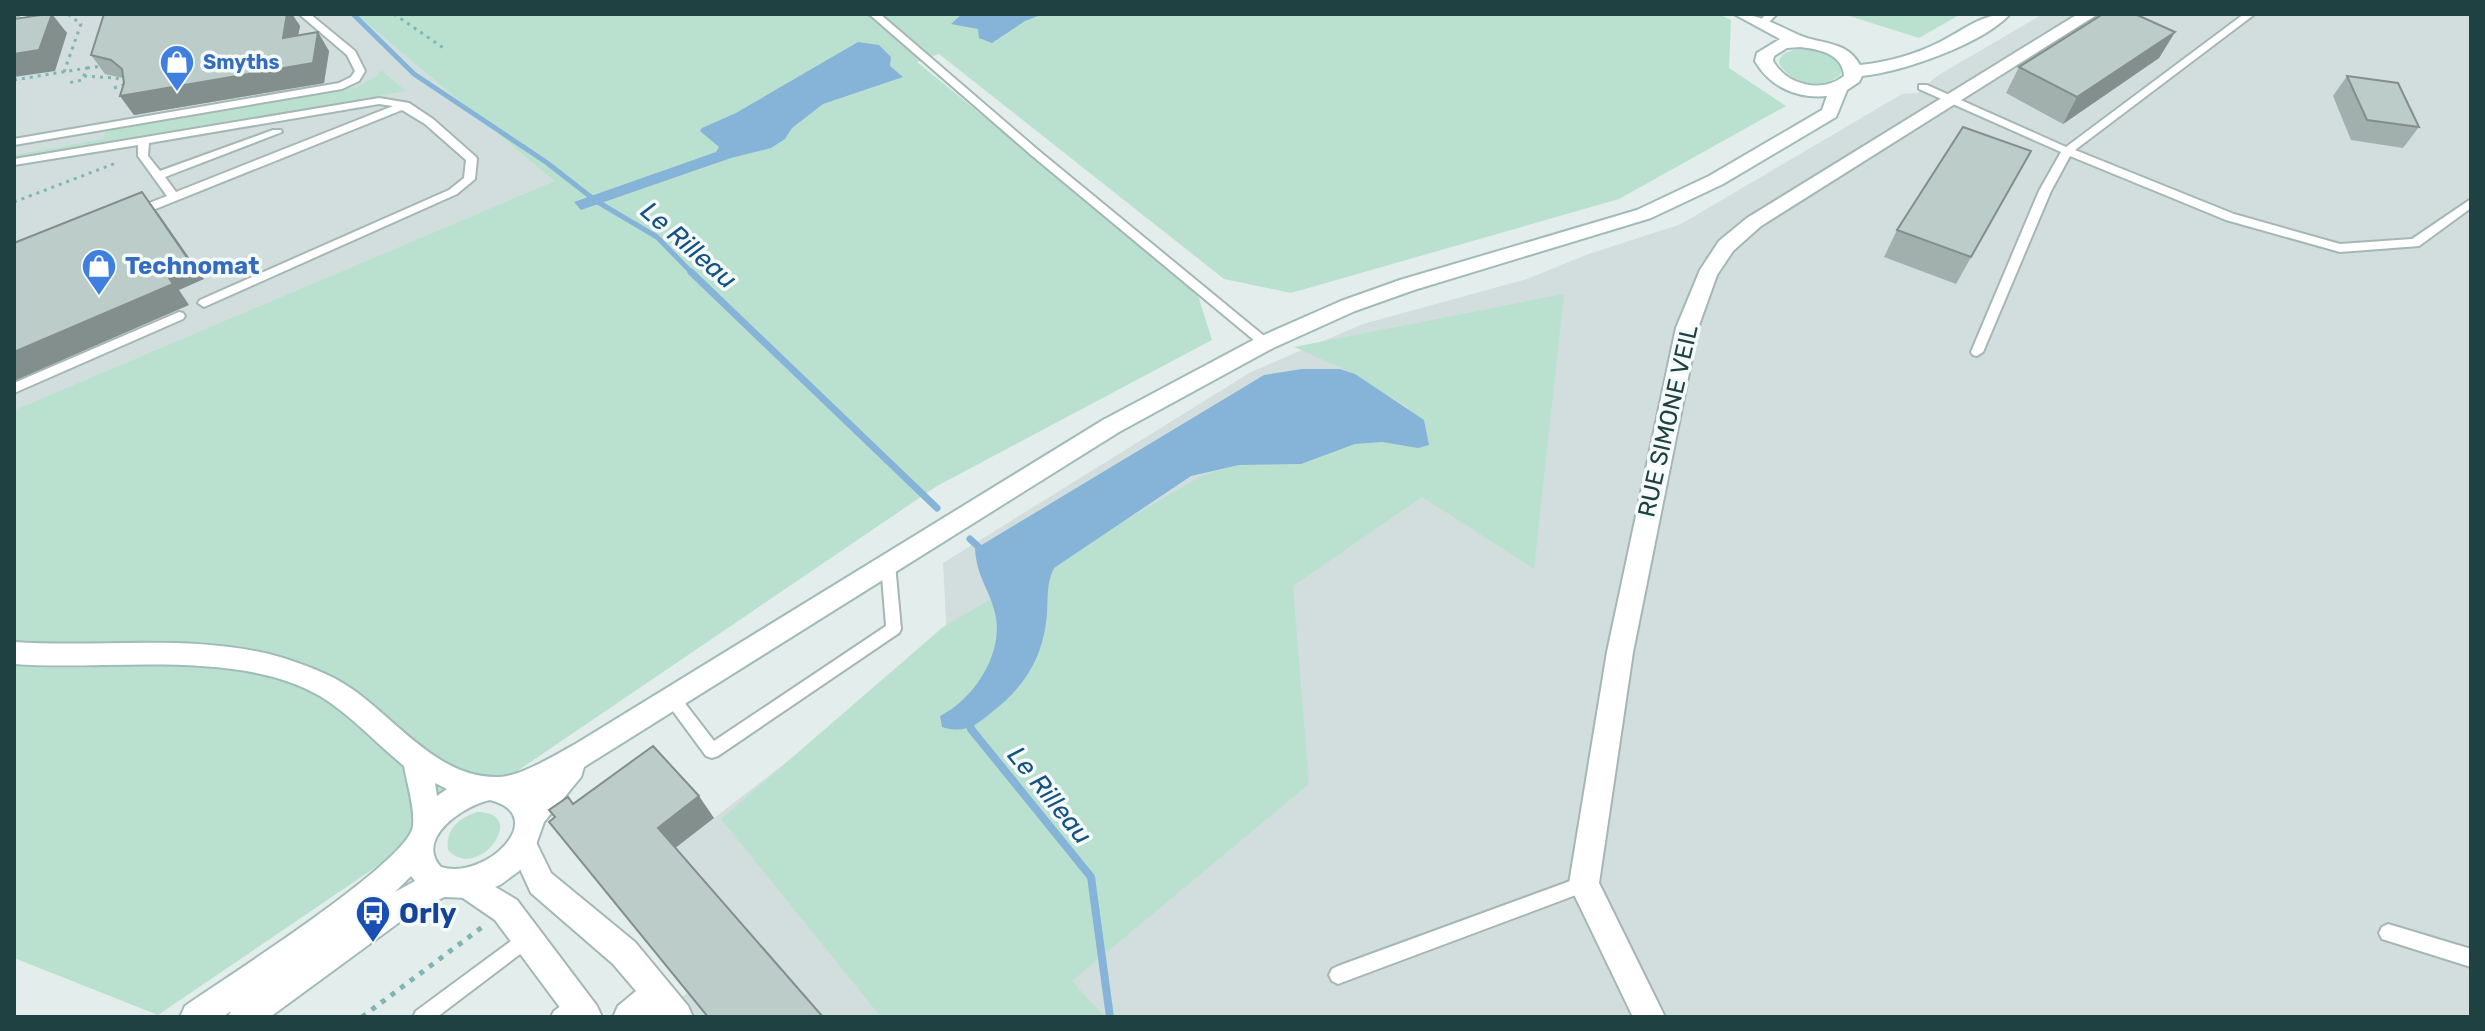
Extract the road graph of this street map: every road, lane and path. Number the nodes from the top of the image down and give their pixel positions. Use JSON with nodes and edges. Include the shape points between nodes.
{"nodes":[{"id":1,"x":36,"y":14,"type":"edge"},
{"id":2,"x":304,"y":14,"type":"edge"},
{"id":3,"x":394,"y":14,"type":"edge"},
{"id":4,"x":874,"y":14,"type":"edge"},
{"id":5,"x":2002,"y":14,"type":"edge"},
{"id":6,"x":2090,"y":14,"type":"edge"},
{"id":7,"x":2250,"y":14,"type":"edge"},
{"id":8,"x":69,"y":15,"type":"edge"},
{"id":9,"x":1757,"y":17,"type":"edge"},
{"id":10,"x":14,"y":22,"type":"edge"},
{"id":11,"x":1800,"y":42,"type":"junction"},
{"id":12,"x":1772,"y":47,"type":"junction"},
{"id":13,"x":445,"y":49,"type":"dead end"},
{"id":14,"x":1841,"y":55,"type":"junction"},
{"id":15,"x":1911,"y":61,"type":"junction"},
{"id":16,"x":107,"y":65,"type":"edge"},
{"id":17,"x":87,"y":68,"type":"junction"},
{"id":18,"x":1854,"y":71,"type":"junction"},
{"id":19,"x":64,"y":72,"type":"junction"},
{"id":20,"x":84,"y":76,"type":"junction"},
{"id":21,"x":14,"y":80,"type":"edge"},
{"id":22,"x":68,"y":83,"type":"dead end"},
{"id":23,"x":1794,"y":86,"type":"junction"},
{"id":24,"x":1923,"y":87,"type":"dead end"},
{"id":25,"x":114,"y":88,"type":"dead end"},
{"id":26,"x":1839,"y":88,"type":"junction"},
{"id":27,"x":1948,"y":99,"type":"junction"},
{"id":28,"x":405,"y":105,"type":"junction"},
{"id":29,"x":277,"y":132,"type":"dead end"},
{"id":30,"x":1799,"y":132,"type":"junction"},
{"id":31,"x":144,"y":140,"type":"junction"},
{"id":32,"x":14,"y":142,"type":"edge"},
{"id":33,"x":2067,"y":151,"type":"junction"},
{"id":34,"x":122,"y":160,"type":"dead end"},
{"id":35,"x":14,"y":162,"type":"edge"},
{"id":36,"x":158,"y":176,"type":"junction"},
{"id":37,"x":174,"y":197,"type":"junction"},
{"id":38,"x":14,"y":202,"type":"edge"},
{"id":39,"x":2471,"y":203,"type":"edge"},
{"id":40,"x":130,"y":215,"type":"edge"},
{"id":41,"x":204,"y":303,"type":"dead end"},
{"id":42,"x":179,"y":316,"type":"dead end"},
{"id":43,"x":1265,"y":343,"type":"junction"},
{"id":44,"x":1977,"y":352,"type":"dead end"},
{"id":45,"x":14,"y":388,"type":"edge"},
{"id":46,"x":888,"y":564,"type":"junction"},
{"id":47,"x":14,"y":653,"type":"edge"},
{"id":48,"x":672,"y":698,"type":"junction"},
{"id":49,"x":587,"y":752,"type":"junction"},
{"id":50,"x":417,"y":759,"type":"junction"},
{"id":51,"x":490,"y":789,"type":"junction"},
{"id":52,"x":527,"y":831,"type":"junction"},
{"id":53,"x":422,"y":838,"type":"junction"},
{"id":54,"x":453,"y":883,"type":"junction"},
{"id":55,"x":1584,"y":884,"type":"junction"},
{"id":56,"x":506,"y":910,"type":"junction"},
{"id":57,"x":2388,"y":933,"type":"dead end"},
{"id":58,"x":526,"y":939,"type":"junction"},
{"id":59,"x":2471,"y":958,"type":"edge"},
{"id":60,"x":1338,"y":975,"type":"dead end"},
{"id":61,"x":667,"y":1005,"type":"edge"},
{"id":62,"x":574,"y":1013,"type":"edge"},
{"id":63,"x":196,"y":1017,"type":"edge"},
{"id":64,"x":244,"y":1017,"type":"edge"},
{"id":65,"x":362,"y":1017,"type":"edge"},
{"id":66,"x":422,"y":1017,"type":"edge"},
{"id":67,"x":629,"y":1017,"type":"edge"},
{"id":68,"x":1649,"y":1017,"type":"edge"}],
"edges":[{"from":1,"to":10,"type":"lane"},
{"from":2,"to":32,"type":"lane","via":[[351,53],[360,71],[355,79],[342,86]]},
{"from":3,"to":13,"type":"path"},
{"from":4,"to":43,"type":"lane"},
{"from":5,"to":15,"type":"main road","via":[[1936,53]]},
{"from":6,"to":27,"type":"main road","name":"RUE SIMONE VEIL"},
{"from":7,"to":33,"type":"lane"},
{"from":8,"to":19,"type":"path","via":[[81,24]]},
{"from":9,"to":11,"type":"main road"},
{"from":9,"to":12,"type":"main road","via":[[1764,41]]},
{"from":11,"to":12,"type":"main road"},
{"from":11,"to":14,"type":"main road"},
{"from":12,"to":23,"type":"main road","via":[[1764,61],[1767,69]]},
{"from":14,"to":15,"type":"main road"},
{"from":14,"to":18,"type":"main road"},
{"from":15,"to":18,"type":"main road"},
{"from":16,"to":17,"type":"path"},
{"from":17,"to":19,"type":"path"},
{"from":17,"to":20,"type":"path"},
{"from":18,"to":26,"type":"main road"},
{"from":19,"to":21,"type":"path"},
{"from":20,"to":22,"type":"path"},
{"from":20,"to":25,"type":"path","via":[[128,83]]},
{"from":23,"to":26,"type":"main road","via":[[1816,91]]},
{"from":23,"to":30,"type":"main road","via":[[1805,117]]},
{"from":24,"to":27,"type":"lane"},
{"from":26,"to":30,"type":"main road","via":[[1830,113]]},
{"from":27,"to":33,"type":"lane"},
{"from":27,"to":55,"type":"main road","name":"RUE SIMONE VEIL","via":[[1754,222],[1726,246],[1707,275],[1687,328],[1658,460],[1620,652]]},
{"from":28,"to":31,"type":"lane","via":[[379,101]]},
{"from":28,"to":37,"type":"lane"},
{"from":28,"to":41,"type":"lane","via":[[472,159],[472,173],[464,185]]},
{"from":29,"to":36,"type":"lane"},
{"from":30,"to":43,"type":"main road","via":[[1644,214],[1407,285]]},
{"from":31,"to":35,"type":"lane"},
{"from":31,"to":36,"type":"lane","via":[[143,156]]},
{"from":33,"to":39,"type":"lane","via":[[2230,217],[2340,248],[2415,243]]},
{"from":33,"to":44,"type":"lane"},
{"from":34,"to":38,"type":"path"},
{"from":36,"to":37,"type":"lane"},
{"from":37,"to":40,"type":"lane"},
{"from":42,"to":45,"type":"lane"},
{"from":43,"to":46,"type":"main road","via":[[1111,426]]},
{"from":46,"to":48,"type":"main road"},
{"from":46,"to":48,"type":"lane","via":[[894,629],[712,751]]},
{"from":47,"to":50,"type":"main road","via":[[214,657],[268,666],[315,681],[360,708]]},
{"from":48,"to":49,"type":"main road"},
{"from":49,"to":51,"type":"main road","via":[[540,776]]},
{"from":49,"to":52,"type":"main road","via":[[552,787]]},
{"from":50,"to":51,"type":"main road"},
{"from":50,"to":53,"type":"main road"},
{"from":51,"to":52,"type":"main road","via":[[523,798]]},
{"from":51,"to":53,"type":"main road","via":[[448,803]]},
{"from":52,"to":54,"type":"main road","via":[[499,870]]},
{"from":52,"to":61,"type":"main road","via":[[541,883],[624,953]]},
{"from":53,"to":54,"type":"main road","via":[[425,873]]},
{"from":53,"to":63,"type":"main road","via":[[378,889]]},
{"from":54,"to":56,"type":"main road"},
{"from":54,"to":64,"type":"main road","via":[[374,922]]},
{"from":55,"to":60,"type":"lane"},
{"from":55,"to":68,"type":"main road"},
{"from":56,"to":58,"type":"main road"},
{"from":56,"to":65,"type":"path"},
{"from":57,"to":59,"type":"lane"},
{"from":58,"to":62,"type":"main road"},
{"from":58,"to":66,"type":"lane"},
{"from":61,"to":67,"type":"main road"}]}
